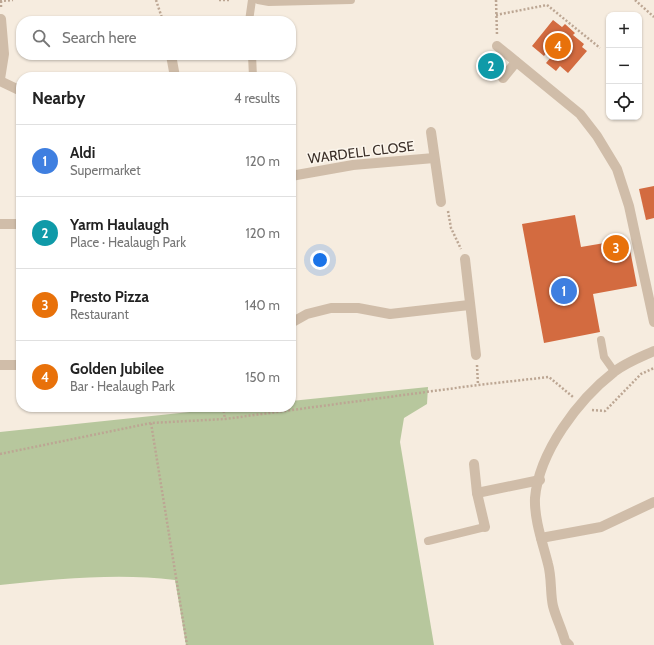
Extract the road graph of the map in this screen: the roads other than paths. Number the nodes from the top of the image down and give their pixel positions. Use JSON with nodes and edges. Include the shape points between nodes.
{"nodes":[{"id":1,"x":252,"y":0,"type":"edge"},
{"id":2,"x":258,"y":0,"type":"edge"},
{"id":3,"x":351,"y":0,"type":"edge"},
{"id":4,"x":250,"y":16,"type":"edge"},
{"id":5,"x":1,"y":19,"type":"dead end"},
{"id":6,"x":497,"y":46,"type":"road end"},
{"id":7,"x":172,"y":60,"type":"edge"},
{"id":8,"x":252,"y":60,"type":"edge"},
{"id":9,"x":516,"y":62,"type":"junction"},
{"id":10,"x":174,"y":72,"type":"edge"},
{"id":11,"x":253,"y":72,"type":"edge"},
{"id":12,"x":503,"y":78,"type":"dead end"},
{"id":13,"x":0,"y":80,"type":"edge"},
{"id":14,"x":16,"y":88,"type":"edge"},
{"id":15,"x":432,"y":132,"type":"dead end"},
{"id":16,"x":434,"y":158,"type":"junction"},
{"id":17,"x":296,"y":175,"type":"edge"},
{"id":18,"x":441,"y":202,"type":"road end"},
{"id":19,"x":0,"y":224,"type":"edge"},
{"id":20,"x":16,"y":224,"type":"edge"},
{"id":21,"x":465,"y":259,"type":"road end"},
{"id":22,"x":469,"y":305,"type":"junction"},
{"id":23,"x":296,"y":320,"type":"edge"},
{"id":24,"x":654,"y":322,"type":"edge"},
{"id":25,"x":601,"y":340,"type":"dead end"},
{"id":26,"x":654,"y":351,"type":"edge"},
{"id":27,"x":476,"y":355,"type":"road end"},
{"id":28,"x":0,"y":365,"type":"edge"},
{"id":29,"x":16,"y":365,"type":"edge"},
{"id":30,"x":614,"y":371,"type":"junction"},
{"id":31,"x":474,"y":464,"type":"dead end"},
{"id":32,"x":540,"y":480,"type":"junction"},
{"id":33,"x":477,"y":493,"type":"junction"},
{"id":34,"x":654,"y":502,"type":"edge"},
{"id":35,"x":485,"y":527,"type":"joint"},
{"id":36,"x":540,"y":538,"type":"junction"},
{"id":37,"x":428,"y":541,"type":"dead end"},
{"id":38,"x":564,"y":644,"type":"edge"}],
"edges":[{"from":1,"to":4,"type":"lane"},
{"from":2,"to":3,"type":"lane"},
{"from":5,"to":13,"type":"street","via":[[4,54]]},
{"from":6,"to":9,"type":"street"},
{"from":7,"to":10,"type":"street"},
{"from":8,"to":11,"type":"lane"},
{"from":9,"to":12,"type":"street"},
{"from":9,"to":24,"type":"street","via":[[580,114],[617,169],[629,206]]},
{"from":13,"to":14,"type":"street"},
{"from":15,"to":16,"type":"street","name":"WARDELL CLOSE"},
{"from":16,"to":17,"type":"street","name":"WARDELL CLOSE","via":[[353,165]]},
{"from":16,"to":18,"type":"street","name":"WARDELL CLOSE"},
{"from":19,"to":20,"type":"street"},
{"from":21,"to":22,"type":"street"},
{"from":22,"to":23,"type":"street","via":[[390,314],[358,308],[330,308],[307,314]]},
{"from":22,"to":27,"type":"street"},
{"from":25,"to":30,"type":"lane","via":[[604,356]]},
{"from":26,"to":30,"type":"street"},
{"from":28,"to":29,"type":"street"},
{"from":30,"to":32,"type":"street","via":[[580,404],[554,442]]},
{"from":31,"to":33,"type":"street"},
{"from":32,"to":33,"type":"street"},
{"from":32,"to":36,"type":"street","via":[[535,499]]},
{"from":33,"to":35,"type":"street"},
{"from":34,"to":36,"type":"street","via":[[601,527]]},
{"from":35,"to":37,"type":"lane"},
{"from":36,"to":38,"type":"street","via":[[549,566],[553,606]]}]}
